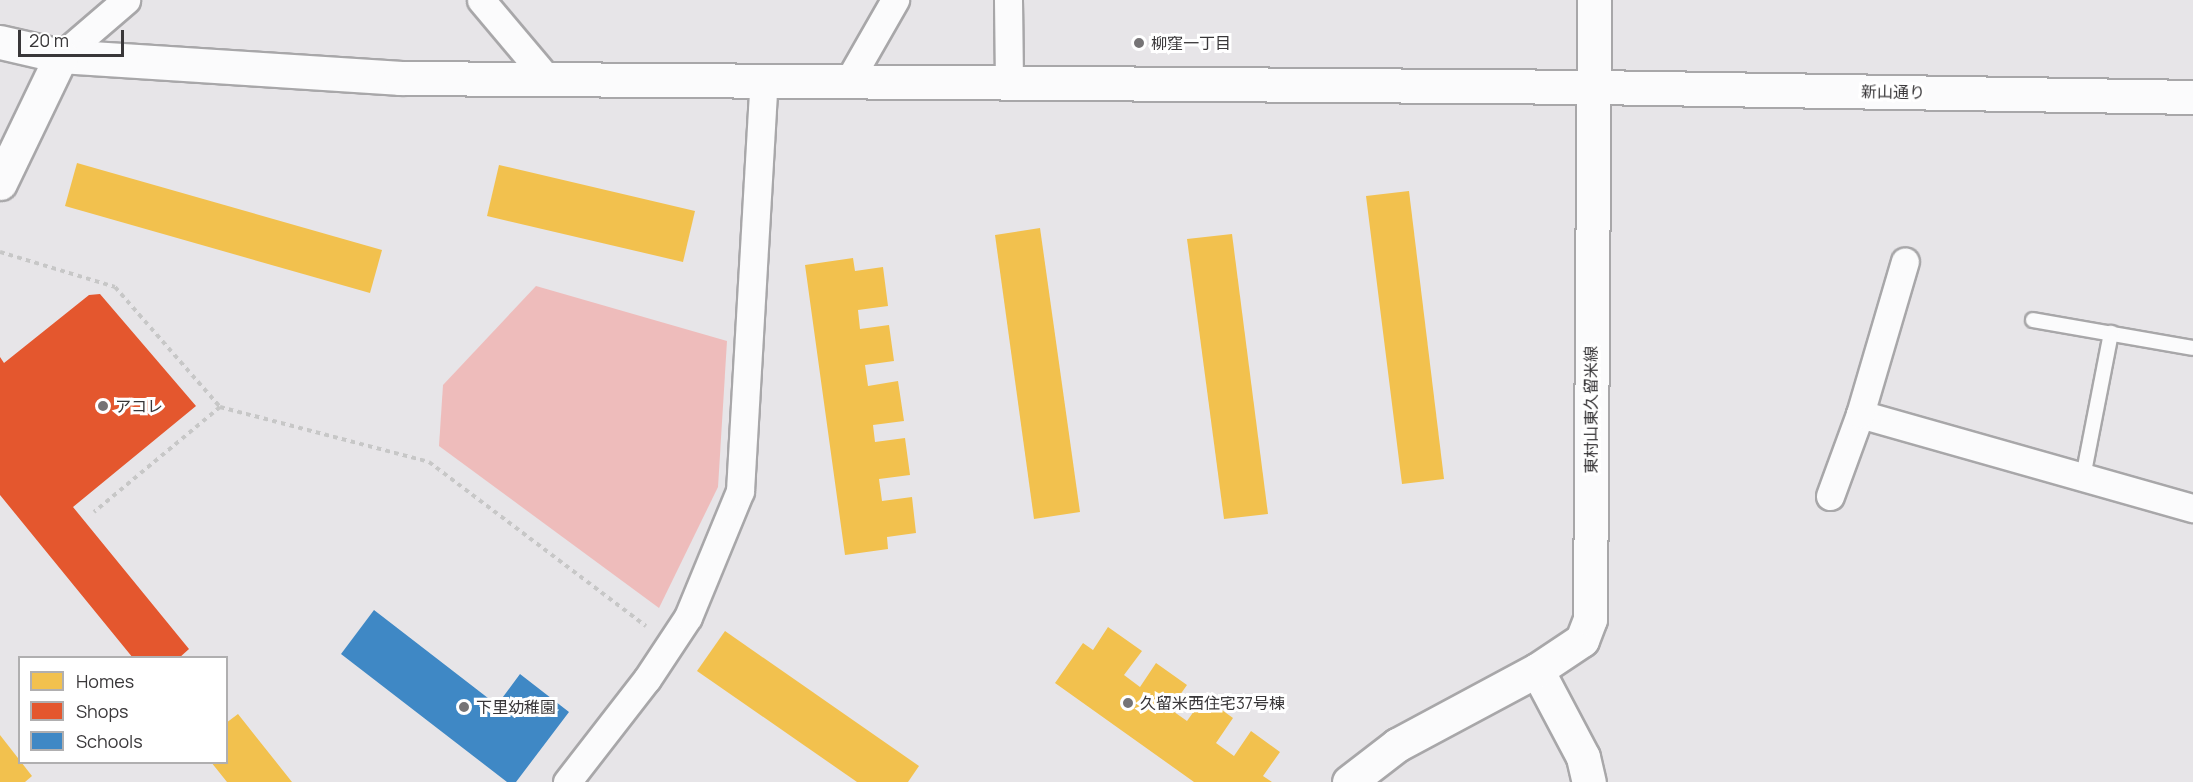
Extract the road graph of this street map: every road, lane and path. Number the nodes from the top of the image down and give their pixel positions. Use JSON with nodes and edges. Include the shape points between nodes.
{"nodes":[{"id":1,"x":126,"y":0,"type":"edge"},
{"id":2,"x":481,"y":0,"type":"edge"},
{"id":3,"x":895,"y":0,"type":"edge"},
{"id":4,"x":1008,"y":0,"type":"edge"},
{"id":5,"x":1594,"y":0,"type":"edge"},
{"id":6,"x":0,"y":42,"type":"edge"},
{"id":7,"x":61,"y":56,"type":"junction"},
{"id":8,"x":545,"y":76,"type":"junction"},
{"id":9,"x":764,"y":80,"type":"junction"},
{"id":10,"x":1009,"y":81,"type":"junction"},
{"id":11,"x":848,"y":82,"type":"junction"},
{"id":12,"x":1593,"y":87,"type":"junction"},
{"id":13,"x":2193,"y":97,"type":"edge"},
{"id":14,"x":0,"y":183,"type":"edge"},
{"id":15,"x":0,"y":252,"type":"edge"},
{"id":16,"x":1905,"y":261,"type":"dead end"},
{"id":17,"x":2033,"y":320,"type":"dead end"},
{"id":18,"x":2111,"y":333,"type":"junction"},
{"id":19,"x":2193,"y":348,"type":"edge"},
{"id":20,"x":220,"y":408,"type":"junction"},
{"id":21,"x":1860,"y":414,"type":"junction"},
{"id":22,"x":2083,"y":477,"type":"junction"},
{"id":23,"x":1830,"y":496,"type":"dead end"},
{"id":24,"x":2193,"y":508,"type":"edge"},
{"id":25,"x":94,"y":512,"type":"dead end"},
{"id":26,"x":670,"y":644,"type":"junction"},
{"id":27,"x":1537,"y":670,"type":"junction"},
{"id":28,"x":567,"y":782,"type":"edge"},
{"id":29,"x":1349,"y":782,"type":"edge"},
{"id":30,"x":1589,"y":782,"type":"edge"}],
"edges":[{"from":1,"to":7,"type":"street"},
{"from":2,"to":8,"type":"street"},
{"from":3,"to":11,"type":"street"},
{"from":4,"to":10,"type":"street"},
{"from":5,"to":12,"type":"street","name":"東村山東久留米線"},
{"from":6,"to":7,"type":"street","name":"新山通り"},
{"from":7,"to":8,"type":"street","name":"新山通り","via":[[400,78]]},
{"from":7,"to":14,"type":"street"},
{"from":8,"to":9,"type":"street","name":"新山通り"},
{"from":9,"to":11,"type":"street","name":"新山通り"},
{"from":9,"to":26,"type":"street","via":[[740,491],[707,578]]},
{"from":10,"to":11,"type":"street","name":"新山通り"},
{"from":10,"to":12,"type":"street","name":"新山通り"},
{"from":12,"to":13,"type":"street","name":"新山通り"},
{"from":12,"to":27,"type":"street","name":"東村山東久留米線","via":[[1590,619],[1582,640]]},
{"from":15,"to":20,"type":"path","via":[[115,287]]},
{"from":16,"to":21,"type":"street"},
{"from":17,"to":18,"type":"lane"},
{"from":18,"to":19,"type":"lane"},
{"from":18,"to":22,"type":"lane"},
{"from":20,"to":25,"type":"path"},
{"from":20,"to":26,"type":"path","via":[[429,462]]},
{"from":21,"to":22,"type":"street"},
{"from":21,"to":23,"type":"street"},
{"from":22,"to":24,"type":"street"},
{"from":26,"to":28,"type":"street"},
{"from":27,"to":29,"type":"street","name":"東村山東久留米線","via":[[1397,745]]},
{"from":27,"to":30,"type":"street","via":[[1583,757]]}]}
